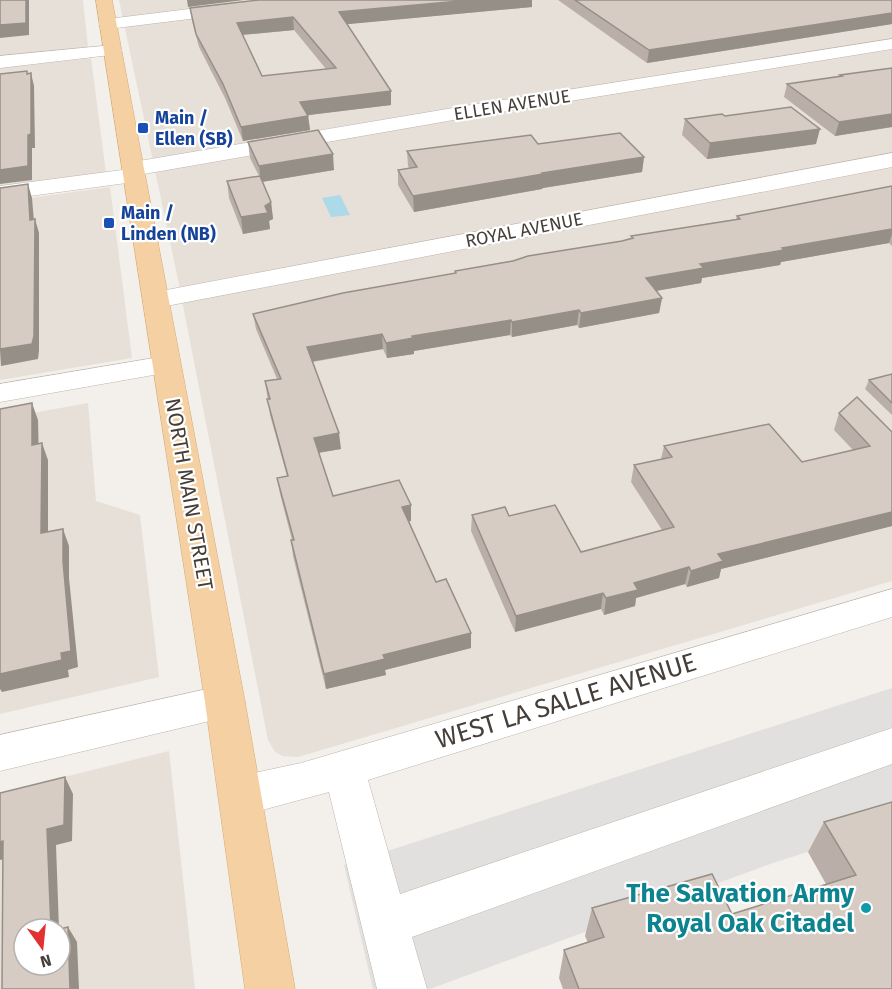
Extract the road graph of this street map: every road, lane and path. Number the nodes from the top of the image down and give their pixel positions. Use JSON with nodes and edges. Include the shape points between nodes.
{"nodes":[{"id":1,"x":104,"y":0,"type":"edge"},
{"id":2,"x":303,"y":0,"type":"edge"},
{"id":3,"x":108,"y":24,"type":"junction"},
{"id":4,"x":892,"y":44,"type":"edge"},
{"id":5,"x":112,"y":50,"type":"junction"},
{"id":6,"x":0,"y":62,"type":"edge"},
{"id":7,"x":892,"y":160,"type":"edge"},
{"id":8,"x":133,"y":172,"type":"junction"},
{"id":9,"x":0,"y":193,"type":"edge"},
{"id":10,"x":156,"y":300,"type":"junction"},
{"id":11,"x":166,"y":365,"type":"junction"},
{"id":12,"x":0,"y":393,"type":"edge"},
{"id":13,"x":892,"y":603,"type":"edge"},
{"id":14,"x":225,"y":702,"type":"junction"},
{"id":15,"x":892,"y":746,"type":"edge"},
{"id":16,"x":0,"y":753,"type":"edge"},
{"id":17,"x":344,"y":769,"type":"junction"},
{"id":18,"x":240,"y":796,"type":"junction"},
{"id":19,"x":385,"y":923,"type":"junction"},
{"id":20,"x":270,"y":989,"type":"edge"},
{"id":21,"x":402,"y":989,"type":"edge"}],
"edges":[{"from":1,"to":3,"type":"main road","name":"NORTH MAIN STREET"},
{"from":2,"to":3,"type":"street"},
{"from":3,"to":5,"type":"main road","name":"NORTH MAIN STREET"},
{"from":4,"to":8,"type":"street","name":"ELLEN AVENUE","via":[[465,112]]},
{"from":5,"to":6,"type":"street"},
{"from":5,"to":8,"type":"main road","name":"NORTH MAIN STREET"},
{"from":7,"to":10,"type":"street","name":"ROYAL AVENUE"},
{"from":8,"to":9,"type":"street","name":"ELLEN AVENUE"},
{"from":8,"to":10,"type":"main road","name":"NORTH MAIN STREET"},
{"from":10,"to":11,"type":"main road","name":"NORTH MAIN STREET"},
{"from":11,"to":12,"type":"street"},
{"from":11,"to":14,"type":"main road","name":"NORTH MAIN STREET"},
{"from":13,"to":17,"type":"street","name":"WEST LA SALLE AVENUE"},
{"from":14,"to":16,"type":"street"},
{"from":14,"to":18,"type":"main road","name":"NORTH MAIN STREET"},
{"from":15,"to":19,"type":"street"},
{"from":17,"to":18,"type":"street","name":"WEST LA SALLE AVENUE"},
{"from":17,"to":19,"type":"street"},
{"from":18,"to":20,"type":"main road","name":"NORTH MAIN STREET"},
{"from":19,"to":21,"type":"street"}]}
